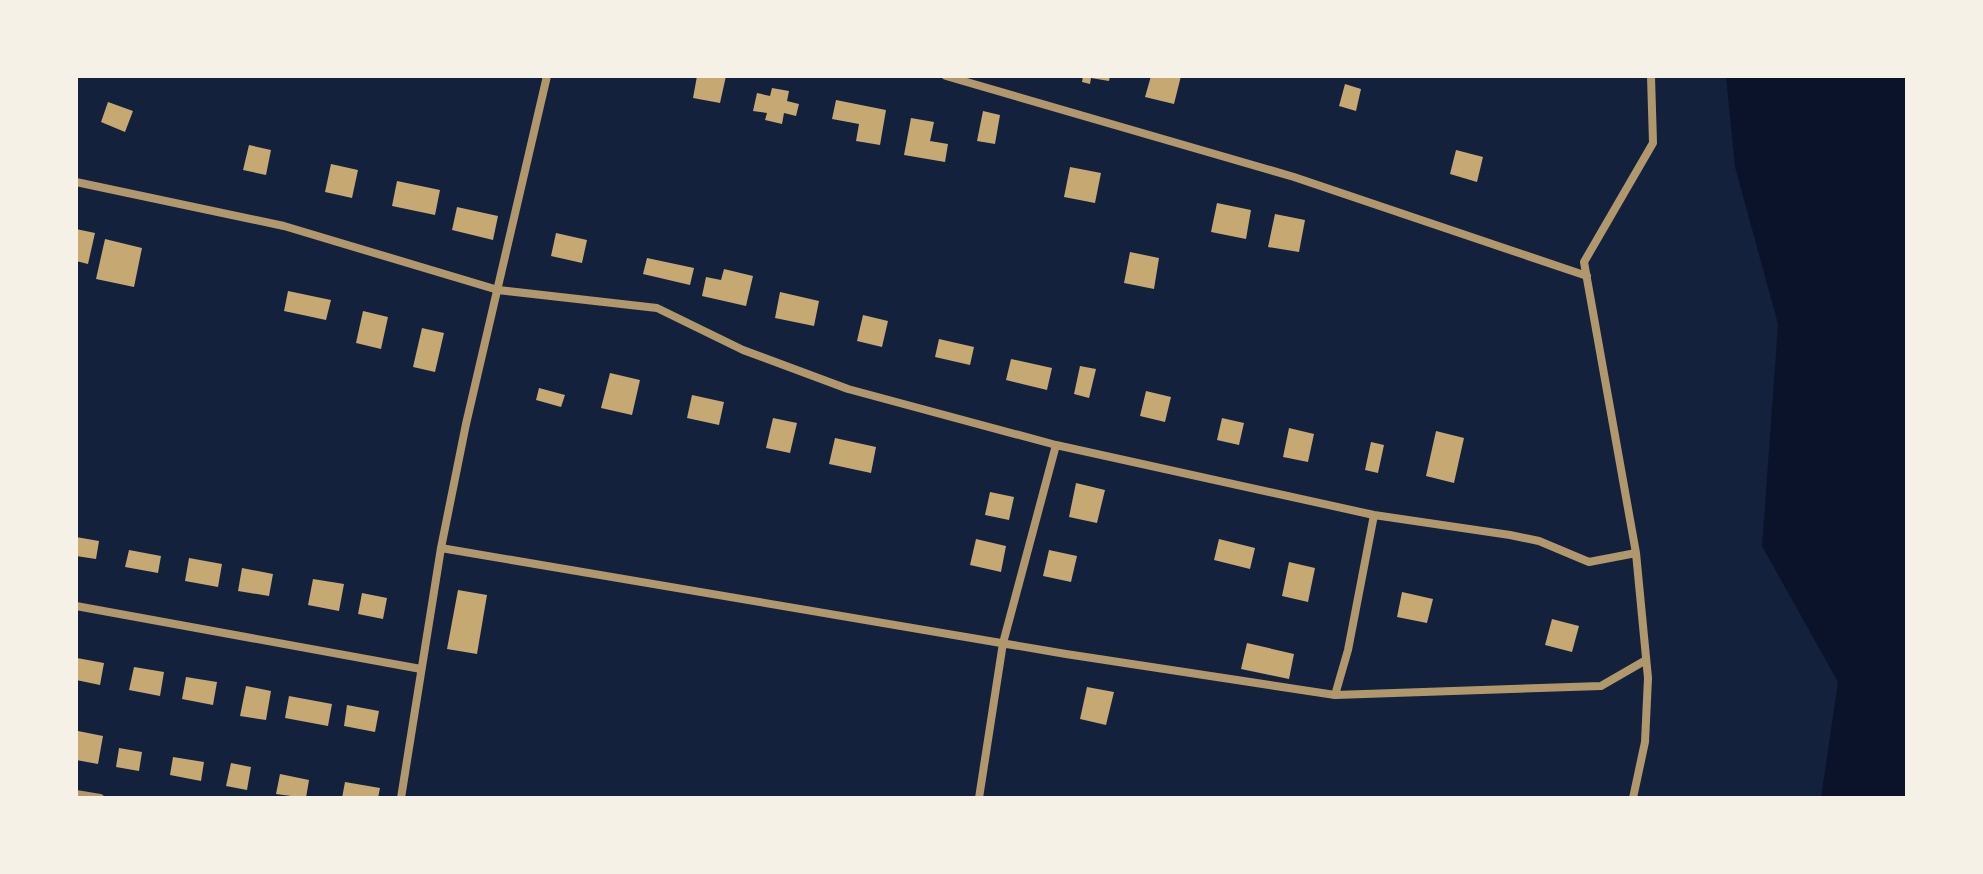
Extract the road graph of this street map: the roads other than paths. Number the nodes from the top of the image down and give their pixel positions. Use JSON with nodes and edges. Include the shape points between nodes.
{"nodes":[{"id":1,"x":547,"y":76,"type":"edge"},
{"id":2,"x":946,"y":76,"type":"edge"},
{"id":3,"x":1651,"y":76,"type":"edge"},
{"id":4,"x":76,"y":182,"type":"edge"},
{"id":5,"x":1587,"y":276,"type":"junction"},
{"id":6,"x":498,"y":290,"type":"junction"},
{"id":7,"x":1056,"y":445,"type":"junction"},
{"id":8,"x":1374,"y":515,"type":"junction"},
{"id":9,"x":441,"y":548,"type":"junction"},
{"id":10,"x":1636,"y":553,"type":"junction"},
{"id":11,"x":76,"y":606,"type":"edge"},
{"id":12,"x":1003,"y":643,"type":"junction"},
{"id":13,"x":1646,"y":660,"type":"junction"},
{"id":14,"x":421,"y":669,"type":"junction"},
{"id":15,"x":1335,"y":695,"type":"junction"},
{"id":16,"x":76,"y":794,"type":"edge"},
{"id":17,"x":100,"y":798,"type":"edge"},
{"id":18,"x":401,"y":798,"type":"edge"},
{"id":19,"x":979,"y":798,"type":"edge"},
{"id":20,"x":1633,"y":798,"type":"edge"}],
"edges":[{"from":1,"to":6,"type":"street"},
{"from":2,"to":5,"type":"street","via":[[1294,177]]},
{"from":3,"to":5,"type":"street","via":[[1653,143],[1584,262]]},
{"from":4,"to":6,"type":"street","via":[[284,226]]},
{"from":5,"to":10,"type":"street"},
{"from":6,"to":7,"type":"street","via":[[657,308],[743,350],[848,389]]},
{"from":6,"to":9,"type":"street"},
{"from":7,"to":8,"type":"street"},
{"from":7,"to":12,"type":"street"},
{"from":8,"to":10,"type":"street","via":[[1539,541],[1589,562]]},
{"from":8,"to":15,"type":"street"},
{"from":9,"to":12,"type":"street"},
{"from":9,"to":14,"type":"street"},
{"from":10,"to":13,"type":"street"},
{"from":11,"to":14,"type":"street"},
{"from":12,"to":15,"type":"street"},
{"from":12,"to":19,"type":"street"},
{"from":13,"to":15,"type":"street","via":[[1601,686]]},
{"from":13,"to":20,"type":"street","via":[[1645,742]]},
{"from":14,"to":18,"type":"street"},
{"from":16,"to":17,"type":"street"}]}
